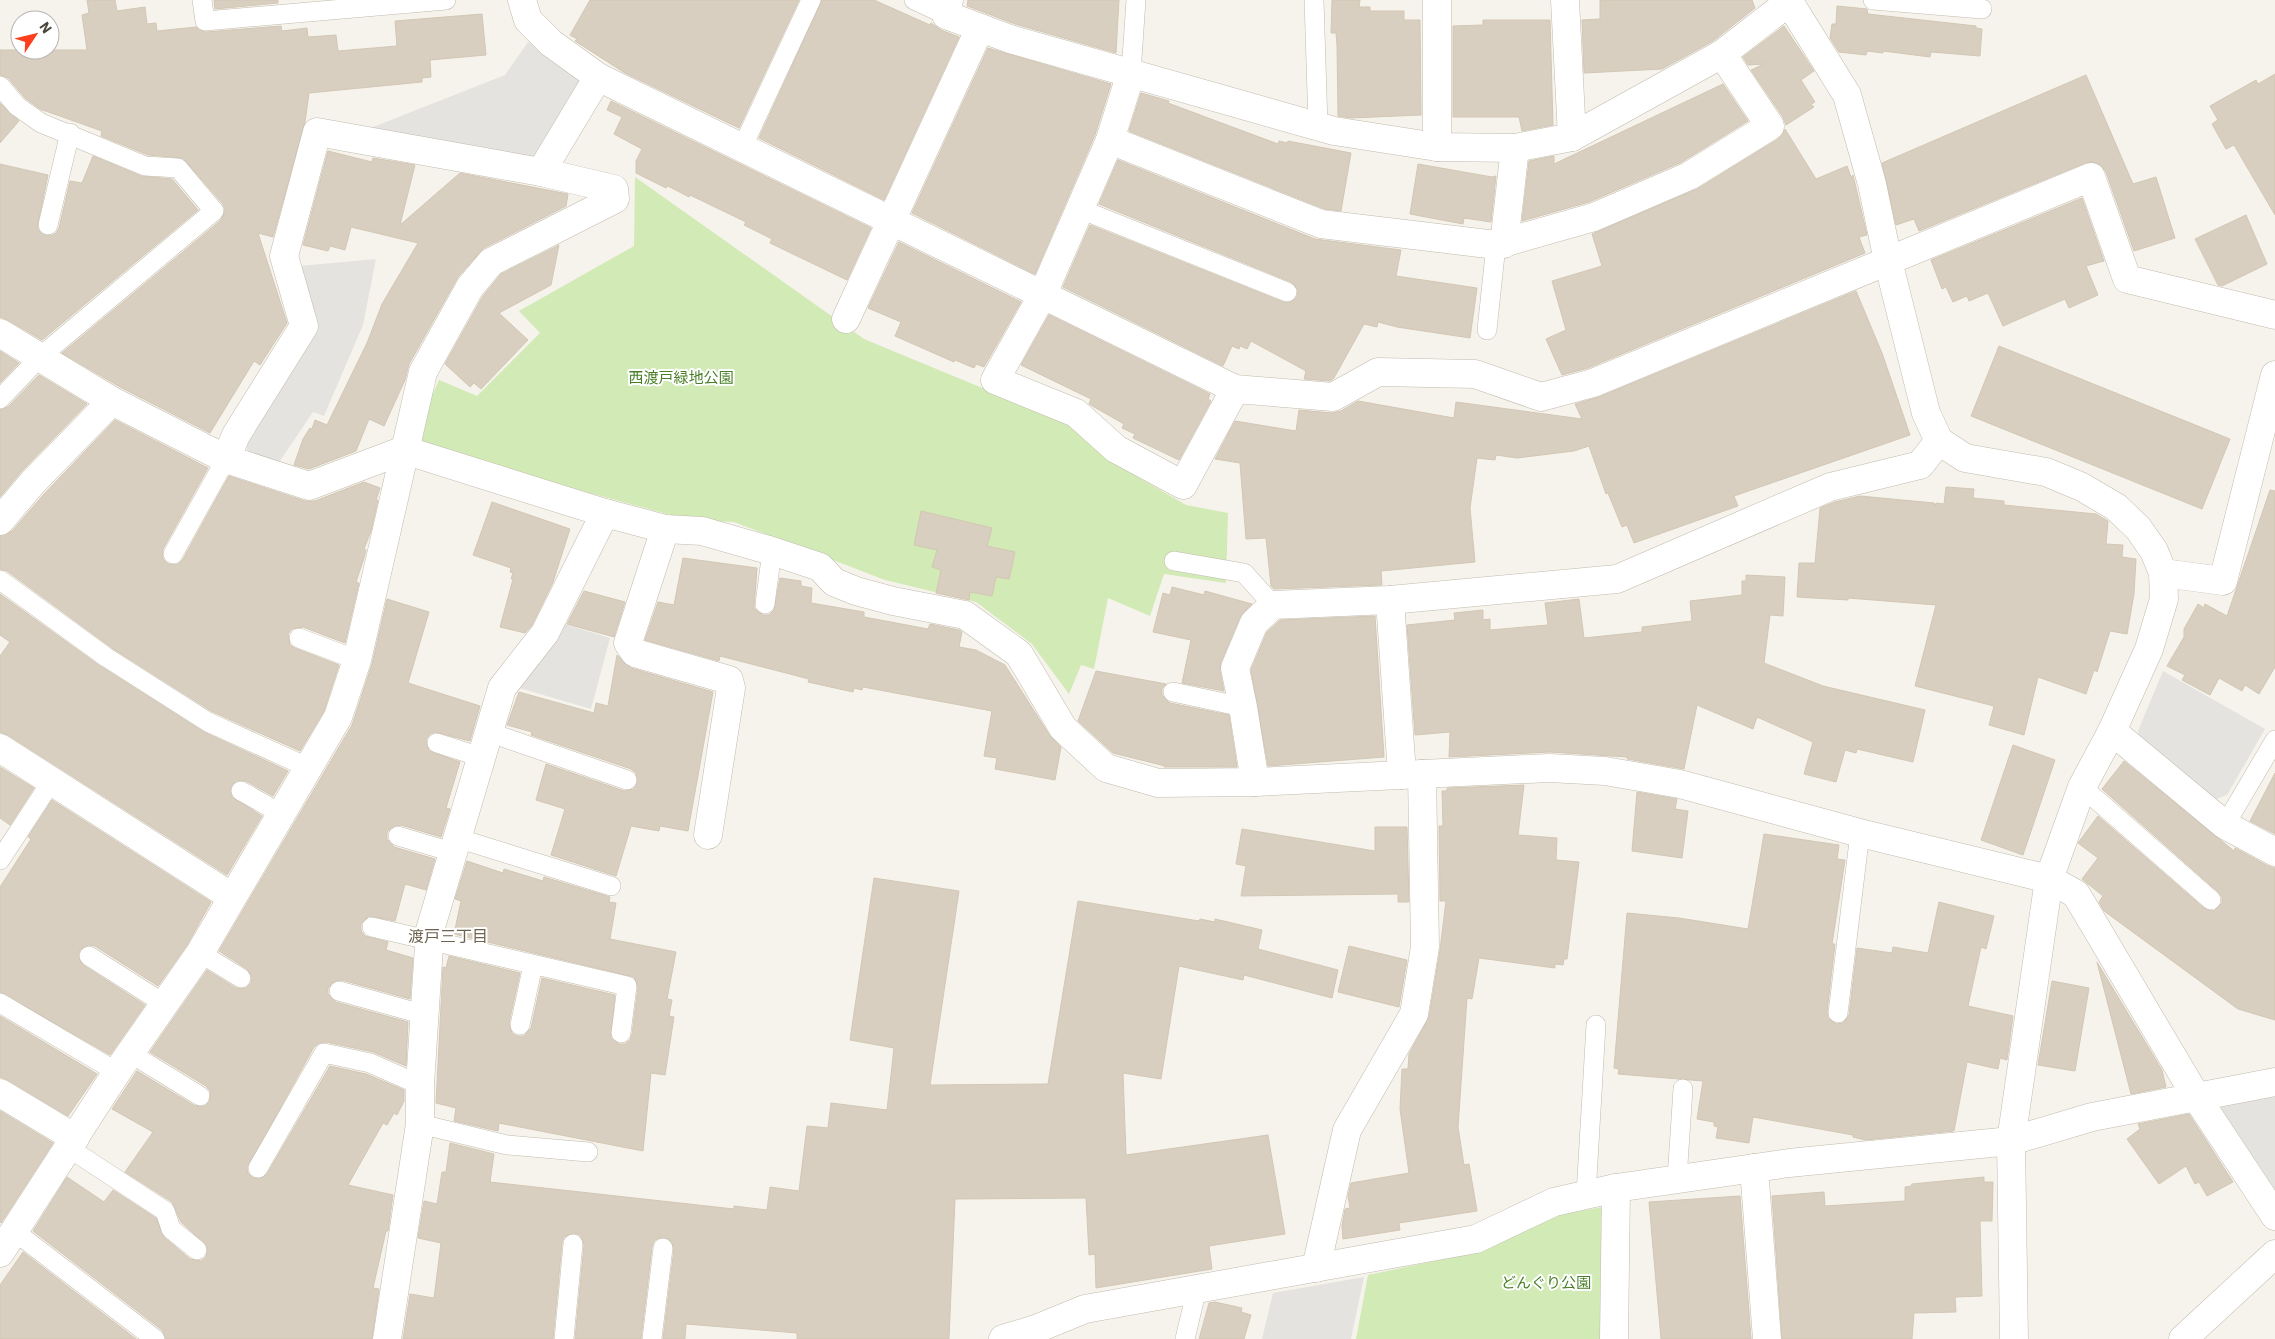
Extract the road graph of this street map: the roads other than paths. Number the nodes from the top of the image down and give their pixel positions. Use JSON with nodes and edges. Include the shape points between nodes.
{"nodes":[{"id":1,"x":202,"y":0,"type":"edge"},
{"id":2,"x":446,"y":0,"type":"edge"},
{"id":3,"x":522,"y":0,"type":"edge"},
{"id":4,"x":812,"y":0,"type":"edge"},
{"id":5,"x":914,"y":0,"type":"edge"},
{"id":6,"x":1136,"y":0,"type":"edge"},
{"id":7,"x":1314,"y":0,"type":"edge"},
{"id":8,"x":1437,"y":0,"type":"edge"},
{"id":9,"x":1565,"y":0,"type":"edge"},
{"id":10,"x":1874,"y":0,"type":"edge"},
{"id":11,"x":1790,"y":1,"type":"edge"},
{"id":12,"x":366,"y":3,"type":"edge"},
{"id":13,"x":948,"y":8,"type":"edge"},
{"id":14,"x":1982,"y":9,"type":"dead end"},
{"id":15,"x":980,"y":28,"type":"junction"},
{"id":16,"x":1722,"y":54,"type":"junction"},
{"id":17,"x":1131,"y":74,"type":"junction"},
{"id":18,"x":598,"y":77,"type":"junction"},
{"id":19,"x":0,"y":86,"type":"edge"},
{"id":20,"x":1318,"y":126,"type":"junction"},
{"id":21,"x":70,"y":134,"type":"junction"},
{"id":22,"x":1572,"y":137,"type":"junction"},
{"id":23,"x":1110,"y":140,"type":"junction"},
{"id":24,"x":742,"y":148,"type":"junction"},
{"id":25,"x":1437,"y":148,"type":"junction"},
{"id":26,"x":1515,"y":148,"type":"junction"},
{"id":27,"x":541,"y":172,"type":"junction"},
{"id":28,"x":1080,"y":209,"type":"junction"},
{"id":29,"x":890,"y":220,"type":"junction"},
{"id":30,"x":48,"y":226,"type":"dead end"},
{"id":31,"x":1500,"y":245,"type":"junction"},
{"id":32,"x":1888,"y":261,"type":"junction"},
{"id":33,"x":1286,"y":292,"type":"dead end"},
{"id":34,"x":1042,"y":296,"type":"junction"},
{"id":35,"x":2275,"y":314,"type":"edge"},
{"id":36,"x":846,"y":319,"type":"dead end"},
{"id":37,"x":1487,"y":330,"type":"dead end"},
{"id":38,"x":0,"y":334,"type":"edge"},
{"id":39,"x":41,"y":356,"type":"junction"},
{"id":40,"x":2275,"y":376,"type":"edge"},
{"id":41,"x":1236,"y":389,"type":"junction"},
{"id":42,"x":0,"y":399,"type":"edge"},
{"id":43,"x":112,"y":401,"type":"junction"},
{"id":44,"x":1939,"y":441,"type":"junction"},
{"id":45,"x":2267,"y":444,"type":"edge"},
{"id":46,"x":404,"y":450,"type":"junction"},
{"id":47,"x":226,"y":459,"type":"junction"},
{"id":48,"x":605,"y":514,"type":"junction"},
{"id":49,"x":0,"y":521,"type":"edge"},
{"id":50,"x":664,"y":529,"type":"junction"},
{"id":51,"x":772,"y":551,"type":"junction"},
{"id":52,"x":172,"y":554,"type":"dead end"},
{"id":53,"x":1174,"y":561,"type":"dead end"},
{"id":54,"x":2163,"y":574,"type":"junction"},
{"id":55,"x":0,"y":580,"type":"edge"},
{"id":56,"x":1390,"y":600,"type":"junction"},
{"id":57,"x":765,"y":604,"type":"dead end"},
{"id":58,"x":1273,"y":605,"type":"junction"},
{"id":59,"x":299,"y":638,"type":"dead end"},
{"id":60,"x":357,"y":660,"type":"junction"},
{"id":61,"x":1173,"y":692,"type":"dead end"},
{"id":62,"x":1243,"y":707,"type":"junction"},
{"id":63,"x":2112,"y":731,"type":"junction"},
{"id":64,"x":2275,"y":740,"type":"edge"},
{"id":65,"x":437,"y":743,"type":"dead end"},
{"id":66,"x":485,"y":745,"type":"junction"},
{"id":67,"x":0,"y":748,"type":"edge"},
{"id":68,"x":307,"y":766,"type":"junction"},
{"id":69,"x":1412,"y":775,"type":"junction"},
{"id":70,"x":627,"y":780,"type":"dead end"},
{"id":71,"x":51,"y":782,"type":"junction"},
{"id":72,"x":1255,"y":782,"type":"junction"},
{"id":73,"x":2082,"y":787,"type":"junction"},
{"id":74,"x":241,"y":791,"type":"dead end"},
{"id":75,"x":280,"y":812,"type":"junction"},
{"id":76,"x":2225,"y":825,"type":"junction"},
{"id":77,"x":1860,"y":833,"type":"junction"},
{"id":78,"x":708,"y":835,"type":"dead end"},
{"id":79,"x":398,"y":836,"type":"dead end"},
{"id":80,"x":455,"y":845,"type":"junction"},
{"id":81,"x":2275,"y":852,"type":"edge"},
{"id":82,"x":0,"y":860,"type":"edge"},
{"id":83,"x":2049,"y":879,"type":"junction"},
{"id":84,"x":611,"y":886,"type":"dead end"},
{"id":85,"x":232,"y":897,"type":"junction"},
{"id":86,"x":2211,"y":900,"type":"dead end"},
{"id":87,"x":372,"y":927,"type":"dead end"},
{"id":88,"x":429,"y":941,"type":"junction"},
{"id":89,"x":200,"y":953,"type":"junction"},
{"id":90,"x":89,"y":956,"type":"dead end"},
{"id":91,"x":533,"y":965,"type":"junction"},
{"id":92,"x":241,"y":978,"type":"dead end"},
{"id":93,"x":339,"y":990,"type":"dead end"},
{"id":94,"x":0,"y":1003,"type":"edge"},
{"id":95,"x":163,"y":1003,"type":"junction"},
{"id":96,"x":1838,"y":1013,"type":"dead end"},
{"id":97,"x":425,"y":1015,"type":"junction"},
{"id":98,"x":520,"y":1025,"type":"dead end"},
{"id":99,"x":1596,"y":1025,"type":"dead end"},
{"id":100,"x":621,"y":1033,"type":"dead end"},
{"id":101,"x":123,"y":1062,"type":"junction"},
{"id":102,"x":2275,"y":1082,"type":"edge"},
{"id":103,"x":420,"y":1084,"type":"junction"},
{"id":104,"x":1683,"y":1089,"type":"dead end"},
{"id":105,"x":0,"y":1093,"type":"edge"},
{"id":106,"x":200,"y":1096,"type":"dead end"},
{"id":107,"x":2197,"y":1098,"type":"junction"},
{"id":108,"x":420,"y":1124,"type":"junction"},
{"id":109,"x":2010,"y":1141,"type":"junction"},
{"id":110,"x":72,"y":1143,"type":"junction"},
{"id":111,"x":588,"y":1152,"type":"dead end"},
{"id":112,"x":258,"y":1168,"type":"dead end"},
{"id":113,"x":1754,"y":1168,"type":"junction"},
{"id":114,"x":1677,"y":1179,"type":"junction"},
{"id":115,"x":1616,"y":1188,"type":"junction"},
{"id":116,"x":1586,"y":1195,"type":"junction"},
{"id":117,"x":2275,"y":1216,"type":"edge"},
{"id":118,"x":573,"y":1244,"type":"dead end"},
{"id":119,"x":4,"y":1246,"type":"edge"},
{"id":120,"x":663,"y":1248,"type":"dead end"},
{"id":121,"x":197,"y":1250,"type":"dead end"},
{"id":122,"x":2275,"y":1254,"type":"edge"},
{"id":123,"x":1316,"y":1268,"type":"junction"},
{"id":124,"x":1197,"y":1288,"type":"junction"},
{"id":125,"x":1035,"y":1334,"type":"edge"},
{"id":126,"x":155,"y":1339,"type":"edge"},
{"id":127,"x":388,"y":1339,"type":"edge"},
{"id":128,"x":564,"y":1339,"type":"edge"},
{"id":129,"x":652,"y":1339,"type":"edge"},
{"id":130,"x":1003,"y":1339,"type":"edge"},
{"id":131,"x":1185,"y":1339,"type":"edge"},
{"id":132,"x":1614,"y":1339,"type":"edge"},
{"id":133,"x":1767,"y":1339,"type":"edge"},
{"id":134,"x":2014,"y":1339,"type":"edge"},
{"id":135,"x":2183,"y":1339,"type":"edge"}],
"edges":[{"from":1,"to":12,"type":"lane","via":[[205,21]]},
{"from":2,"to":12,"type":"lane"},
{"from":3,"to":18,"type":"street","via":[[528,20],[551,43]]},
{"from":4,"to":24,"type":"lane"},
{"from":5,"to":13,"type":"lane"},
{"from":6,"to":17,"type":"lane"},
{"from":7,"to":20,"type":"lane"},
{"from":8,"to":25,"type":"street"},
{"from":9,"to":22,"type":"street"},
{"from":10,"to":14,"type":"lane"},
{"from":11,"to":16,"type":"street"},
{"from":11,"to":32,"type":"street","via":[[1847,95],[1872,184]]},
{"from":13,"to":15,"type":"street"},
{"from":15,"to":17,"type":"street"},
{"from":15,"to":29,"type":"street"},
{"from":16,"to":22,"type":"street"},
{"from":16,"to":31,"type":"street","via":[[1770,126],[1689,176],[1594,217]]},
{"from":17,"to":20,"type":"street"},
{"from":17,"to":23,"type":"street"},
{"from":18,"to":24,"type":"street"},
{"from":18,"to":27,"type":"street"},
{"from":19,"to":21,"type":"lane","via":[[17,106],[35,119]]},
{"from":20,"to":25,"type":"street"},
{"from":21,"to":30,"type":"lane"},
{"from":21,"to":39,"type":"lane","via":[[145,166],[178,168],[214,211]]},
{"from":22,"to":26,"type":"street"},
{"from":23,"to":28,"type":"street"},
{"from":23,"to":31,"type":"street","via":[[1321,224]]},
{"from":24,"to":29,"type":"street"},
{"from":25,"to":26,"type":"street"},
{"from":26,"to":31,"type":"street"},
{"from":27,"to":46,"type":"street","via":[[614,189],[615,199],[492,262],[476,280],[423,372]]},
{"from":27,"to":47,"type":"street","via":[[317,132],[284,256],[304,326],[236,435]]},
{"from":28,"to":33,"type":"lane"},
{"from":28,"to":34,"type":"street"},
{"from":29,"to":34,"type":"street"},
{"from":29,"to":36,"type":"street"},
{"from":31,"to":37,"type":"lane"},
{"from":32,"to":35,"type":"street","via":[[2090,177],[2127,279]]},
{"from":32,"to":41,"type":"street","via":[[1593,383],[1541,397],[1475,374],[1378,372],[1333,397]]},
{"from":32,"to":44,"type":"street","via":[[1926,413]]},
{"from":34,"to":41,"type":"street"},
{"from":34,"to":41,"type":"street","via":[[995,380],[1076,413],[1116,449],[1183,485]]},
{"from":38,"to":39,"type":"street"},
{"from":39,"to":42,"type":"lane"},
{"from":39,"to":43,"type":"street"},
{"from":40,"to":45,"type":"street"},
{"from":43,"to":47,"type":"street"},
{"from":43,"to":49,"type":"street"},
{"from":44,"to":54,"type":"street","via":[[1964,458],[2046,472],[2082,487],[2116,507],[2138,528],[2154,551]]},
{"from":44,"to":56,"type":"street","via":[[1920,465],[1830,487],[1617,579]]},
{"from":45,"to":54,"type":"street","via":[[2223,581]]},
{"from":46,"to":47,"type":"street","via":[[309,486]]},
{"from":46,"to":48,"type":"street"},
{"from":46,"to":60,"type":"street"},
{"from":47,"to":52,"type":"lane"},
{"from":48,"to":50,"type":"street"},
{"from":48,"to":66,"type":"street","via":[[545,633],[502,688]]},
{"from":50,"to":51,"type":"street","via":[[702,531]]},
{"from":50,"to":78,"type":"street","via":[[628,643],[636,653],[729,680],[731,688]]},
{"from":51,"to":57,"type":"lane"},
{"from":51,"to":72,"type":"street","via":[[820,567],[834,582],[856,591],[965,615],[1019,654],[1063,728],[1106,768],[1158,783]]},
{"from":53,"to":58,"type":"lane","via":[[1244,573]]},
{"from":54,"to":63,"type":"street","via":[[2164,599],[2149,649]]},
{"from":55,"to":68,"type":"lane","via":[[106,657],[208,722]]},
{"from":56,"to":58,"type":"street"},
{"from":56,"to":69,"type":"street"},
{"from":58,"to":62,"type":"street","via":[[1254,623],[1235,668]]},
{"from":59,"to":60,"type":"lane"},
{"from":60,"to":68,"type":"street","via":[[338,716]]},
{"from":61,"to":62,"type":"lane"},
{"from":62,"to":72,"type":"street"},
{"from":63,"to":73,"type":"street"},
{"from":63,"to":76,"type":"street"},
{"from":64,"to":76,"type":"lane"},
{"from":65,"to":66,"type":"lane"},
{"from":66,"to":70,"type":"lane"},
{"from":66,"to":80,"type":"street"},
{"from":67,"to":71,"type":"street"},
{"from":68,"to":75,"type":"street"},
{"from":69,"to":72,"type":"street"},
{"from":69,"to":77,"type":"street","via":[[1549,768],[1605,771],[1680,784]]},
{"from":69,"to":123,"type":"street","via":[[1424,947],[1414,1014],[1347,1130]]},
{"from":71,"to":82,"type":"lane"},
{"from":71,"to":85,"type":"street"},
{"from":73,"to":83,"type":"street"},
{"from":73,"to":86,"type":"lane"},
{"from":74,"to":75,"type":"lane"},
{"from":75,"to":85,"type":"street"},
{"from":76,"to":81,"type":"street"},
{"from":77,"to":83,"type":"street"},
{"from":77,"to":96,"type":"lane"},
{"from":79,"to":80,"type":"lane"},
{"from":80,"to":84,"type":"lane"},
{"from":80,"to":88,"type":"street"},
{"from":83,"to":107,"type":"street","via":[[2076,894]]},
{"from":83,"to":109,"type":"street"},
{"from":85,"to":89,"type":"street"},
{"from":87,"to":88,"type":"lane"},
{"from":88,"to":91,"type":"lane"},
{"from":88,"to":97,"type":"street"},
{"from":89,"to":92,"type":"lane"},
{"from":89,"to":95,"type":"street"},
{"from":90,"to":95,"type":"lane"},
{"from":91,"to":98,"type":"lane"},
{"from":91,"to":100,"type":"lane","via":[[627,986]]},
{"from":93,"to":97,"type":"lane"},
{"from":94,"to":101,"type":"lane"},
{"from":95,"to":101,"type":"street"},
{"from":97,"to":103,"type":"street"},
{"from":99,"to":116,"type":"lane"},
{"from":101,"to":106,"type":"lane"},
{"from":101,"to":110,"type":"street"},
{"from":102,"to":107,"type":"street"},
{"from":103,"to":108,"type":"street"},
{"from":103,"to":112,"type":"lane","via":[[370,1064],[324,1053]]},
{"from":104,"to":114,"type":"lane"},
{"from":105,"to":110,"type":"street"},
{"from":107,"to":109,"type":"street","via":[[2092,1117]]},
{"from":107,"to":117,"type":"street"},
{"from":108,"to":111,"type":"lane","via":[[507,1145]]},
{"from":108,"to":127,"type":"street"},
{"from":109,"to":113,"type":"street"},
{"from":109,"to":134,"type":"street"},
{"from":110,"to":119,"type":"street"},
{"from":110,"to":121,"type":"lane","via":[[165,1211],[171,1229]]},
{"from":113,"to":114,"type":"street"},
{"from":113,"to":133,"type":"street"},
{"from":114,"to":115,"type":"street"},
{"from":115,"to":116,"type":"street"},
{"from":115,"to":132,"type":"street"},
{"from":116,"to":123,"type":"street","via":[[1554,1202],[1476,1239]]},
{"from":118,"to":128,"type":"lane"},
{"from":119,"to":126,"type":"lane"},
{"from":120,"to":129,"type":"lane"},
{"from":122,"to":135,"type":"street"},
{"from":123,"to":124,"type":"street"},
{"from":124,"to":125,"type":"street","via":[[1085,1309]]},
{"from":124,"to":131,"type":"lane"},
{"from":125,"to":130,"type":"street"}]}
